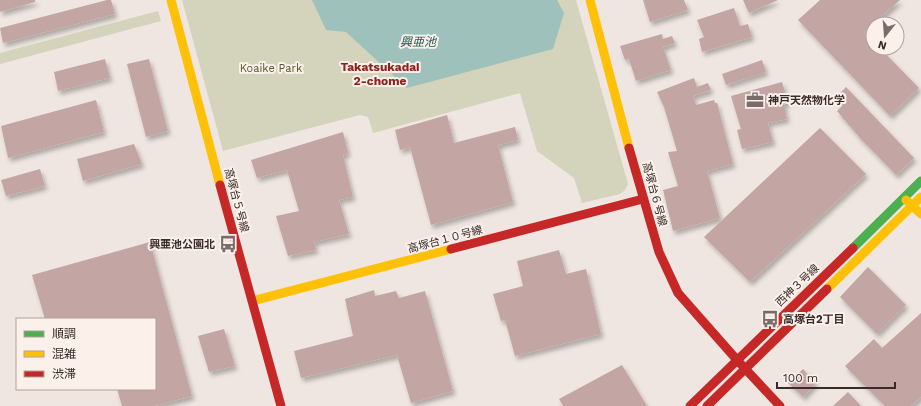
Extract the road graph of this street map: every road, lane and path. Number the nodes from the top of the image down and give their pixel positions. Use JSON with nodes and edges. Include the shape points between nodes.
{"nodes":[{"id":1,"x":171,"y":0,"type":"edge"},
{"id":2,"x":590,"y":0,"type":"edge"},
{"id":3,"x":921,"y":181,"type":"edge"},
{"id":4,"x":921,"y":197,"type":"edge"},
{"id":5,"x":903,"y":198,"type":"junction"},
{"id":6,"x":643,"y":199,"type":"junction"},
{"id":7,"x":913,"y":205,"type":"junction"},
{"id":8,"x":921,"y":214,"type":"edge"},
{"id":9,"x":252,"y":302,"type":"junction"},
{"id":10,"x":737,"y":360,"type":"junction"},
{"id":11,"x":746,"y":369,"type":"junction"},
{"id":12,"x":281,"y":406,"type":"edge"},
{"id":13,"x":690,"y":406,"type":"edge"},
{"id":14,"x":707,"y":406,"type":"edge"},
{"id":15,"x":780,"y":406,"type":"edge"}],
"edges":[{"from":1,"to":9,"type":"street","name":"高塚台５号線"},
{"from":2,"to":6,"type":"street","name":"高塚台６号線"},
{"from":3,"to":5,"type":"street","name":"西神３号線"},
{"from":4,"to":7,"type":"street"},
{"from":5,"to":7,"type":"street"},
{"from":5,"to":10,"type":"street","name":"西神３号線"},
{"from":6,"to":9,"type":"street","name":"高塚台１０号線"},
{"from":6,"to":10,"type":"street","name":"高塚台６号線","via":[[659,252],[678,292]]},
{"from":7,"to":8,"type":"street"},
{"from":7,"to":11,"type":"street"},
{"from":9,"to":12,"type":"street","name":"高塚台５号線"},
{"from":10,"to":11,"type":"street","name":"高塚台６号線"},
{"from":10,"to":13,"type":"street","name":"西神３号線"},
{"from":11,"to":14,"type":"street"},
{"from":11,"to":15,"type":"street","name":"高塚台６号線"}]}
